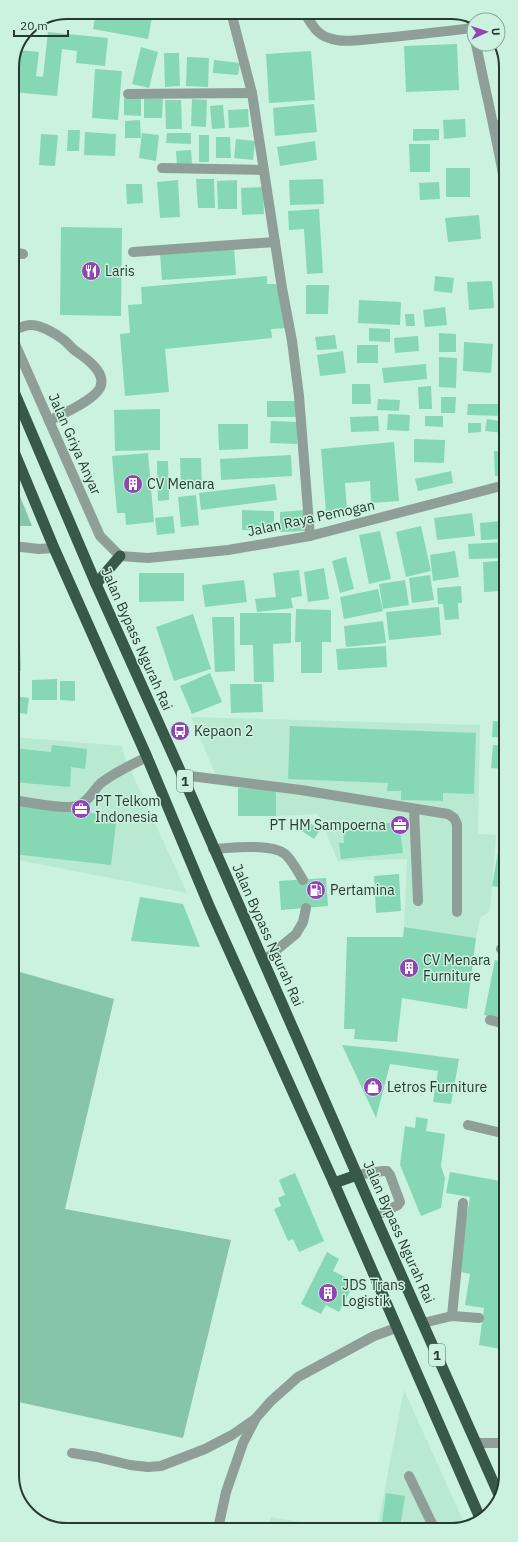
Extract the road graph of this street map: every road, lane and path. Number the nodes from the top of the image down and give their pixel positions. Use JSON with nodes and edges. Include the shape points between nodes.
{"nodes":[{"id":1,"x":233,"y":19,"type":"edge"},
{"id":2,"x":308,"y":19,"type":"edge"},
{"id":3,"x":466,"y":27,"type":"edge"},
{"id":4,"x":478,"y":52,"type":"edge"},
{"id":5,"x":252,"y":93,"type":"junction"},
{"id":6,"x":128,"y":94,"type":"dead end"},
{"id":7,"x":499,"y":125,"type":"edge"},
{"id":8,"x":162,"y":168,"type":"dead end"},
{"id":9,"x":263,"y":170,"type":"junction"},
{"id":10,"x":275,"y":242,"type":"junction"},
{"id":11,"x":133,"y":252,"type":"dead end"},
{"id":12,"x":19,"y":253,"type":"edge"},
{"id":13,"x":23,"y":254,"type":"dead end"},
{"id":14,"x":19,"y":328,"type":"edge"},
{"id":15,"x":19,"y":353,"type":"edge"},
{"id":16,"x":19,"y":403,"type":"edge"},
{"id":17,"x":49,"y":421,"type":"junction"},
{"id":18,"x":19,"y":463,"type":"edge"},
{"id":19,"x":499,"y":487,"type":"edge"},
{"id":20,"x":310,"y":536,"type":"junction"},
{"id":21,"x":19,"y":547,"type":"edge"},
{"id":22,"x":54,"y":548,"type":"junction"},
{"id":23,"x":120,"y":556,"type":"junction"},
{"id":24,"x":96,"y":584,"type":"junction"},
{"id":25,"x":147,"y":758,"type":"junction"},
{"id":26,"x":182,"y":775,"type":"junction"},
{"id":27,"x":19,"y":801,"type":"edge"},
{"id":28,"x":414,"y":809,"type":"junction"},
{"id":29,"x":214,"y":848,"type":"junction"},
{"id":30,"x":303,"y":880,"type":"dead end"},
{"id":31,"x":418,"y":901,"type":"dead end"},
{"id":32,"x":306,"y":908,"type":"dead end"},
{"id":33,"x":457,"y":912,"type":"dead end"},
{"id":34,"x":263,"y":961,"type":"junction"},
{"id":35,"x":490,"y":1020,"type":"dead end"},
{"id":36,"x":499,"y":1022,"type":"edge"},
{"id":37,"x":468,"y":1125,"type":"dead end"},
{"id":38,"x":499,"y":1132,"type":"edge"},
{"id":39,"x":357,"y":1175,"type":"junction"},
{"id":40,"x":334,"y":1183,"type":"junction"},
{"id":41,"x":463,"y":1203,"type":"dead end"},
{"id":42,"x":375,"y":1216,"type":"junction"},
{"id":43,"x":452,"y":1316,"type":"junction"},
{"id":44,"x":479,"y":1318,"type":"dead end"},
{"id":45,"x":423,"y":1323,"type":"junction"},
{"id":46,"x":396,"y":1328,"type":"junction"},
{"id":47,"x":256,"y":1418,"type":"junction"},
{"id":48,"x":476,"y":1443,"type":"junction"},
{"id":49,"x":499,"y":1444,"type":"edge"},
{"id":50,"x":72,"y":1453,"type":"dead end"},
{"id":51,"x":409,"y":1476,"type":"dead end"},
{"id":52,"x":496,"y":1489,"type":"edge"},
{"id":53,"x":478,"y":1515,"type":"edge"},
{"id":54,"x":219,"y":1523,"type":"edge"},
{"id":55,"x":432,"y":1523,"type":"edge"}],
"edges":[{"from":1,"to":5,"type":"street"},
{"from":2,"to":3,"type":"street","via":[[320,34],[339,41]]},
{"from":4,"to":7,"type":"street","via":[[487,98]]},
{"from":5,"to":6,"type":"street"},
{"from":5,"to":9,"type":"street"},
{"from":8,"to":9,"type":"street"},
{"from":9,"to":10,"type":"street"},
{"from":10,"to":11,"type":"street"},
{"from":10,"to":20,"type":"street","via":[[299,396]]},
{"from":12,"to":13,"type":"street"},
{"from":14,"to":17,"type":"street","via":[[29,325],[40,327],[63,339],[92,363],[101,380],[96,394]]},
{"from":15,"to":17,"type":"street","name":"Jalan Griya Anyar"},
{"from":16,"to":24,"type":"highway","name":"Jalan Bypass Ngurah Rai","number":"1"},
{"from":17,"to":23,"type":"street","name":"Jalan Griya Anyar","via":[[100,536]]},
{"from":18,"to":22,"type":"highway","number":"1"},
{"from":19,"to":20,"type":"street","name":"Jalan Raya Pemogan"},
{"from":20,"to":23,"type":"street","name":"Jalan Raya Pemogan","via":[[228,550],[148,558]]},
{"from":21,"to":22,"type":"street"},
{"from":22,"to":25,"type":"highway","number":"1"},
{"from":23,"to":24,"type":"highway"},
{"from":24,"to":26,"type":"highway","name":"Jalan Bypass Ngurah Rai","number":"1"},
{"from":25,"to":27,"type":"street","via":[[112,775],[84,803],[76,807]]},
{"from":25,"to":40,"type":"highway","number":"1","via":[[210,908]]},
{"from":26,"to":28,"type":"street","via":[[301,790]]},
{"from":26,"to":29,"type":"highway","name":"Jalan Bypass Ngurah Rai","number":"1"},
{"from":28,"to":31,"type":"street"},
{"from":28,"to":33,"type":"street","via":[[448,814],[457,824]]},
{"from":29,"to":30,"type":"street","via":[[266,848],[284,854]]},
{"from":29,"to":34,"type":"highway","name":"Jalan Bypass Ngurah Rai","number":"1"},
{"from":32,"to":34,"type":"street","via":[[303,922],[296,934]]},
{"from":34,"to":39,"type":"highway","name":"Jalan Bypass Ngurah Rai","number":"1"},
{"from":35,"to":36,"type":"street"},
{"from":37,"to":38,"type":"street"},
{"from":39,"to":40,"type":"highway"},
{"from":39,"to":42,"type":"highway","name":"Jalan Bypass Ngurah Rai","number":"1"},
{"from":39,"to":42,"type":"street","via":[[387,1171],[390,1175],[400,1202]]},
{"from":40,"to":46,"type":"highway","number":"1"},
{"from":41,"to":43,"type":"street"},
{"from":42,"to":45,"type":"highway","name":"Jalan Bypass Ngurah Rai","number":"1"},
{"from":43,"to":44,"type":"street"},
{"from":43,"to":45,"type":"street"},
{"from":45,"to":48,"type":"highway","name":"Jalan Bypass Ngurah Rai","number":"1"},
{"from":46,"to":47,"type":"street","via":[[374,1336],[298,1378]]},
{"from":46,"to":53,"type":"highway","number":"1"},
{"from":47,"to":50,"type":"street","via":[[232,1435],[205,1449],[161,1466],[130,1465]]},
{"from":47,"to":54,"type":"street","via":[[226,1492]]},
{"from":48,"to":49,"type":"street"},
{"from":48,"to":52,"type":"highway","name":"Jalan Bypass Ngurah Rai","number":"1"},
{"from":51,"to":55,"type":"street"}]}
